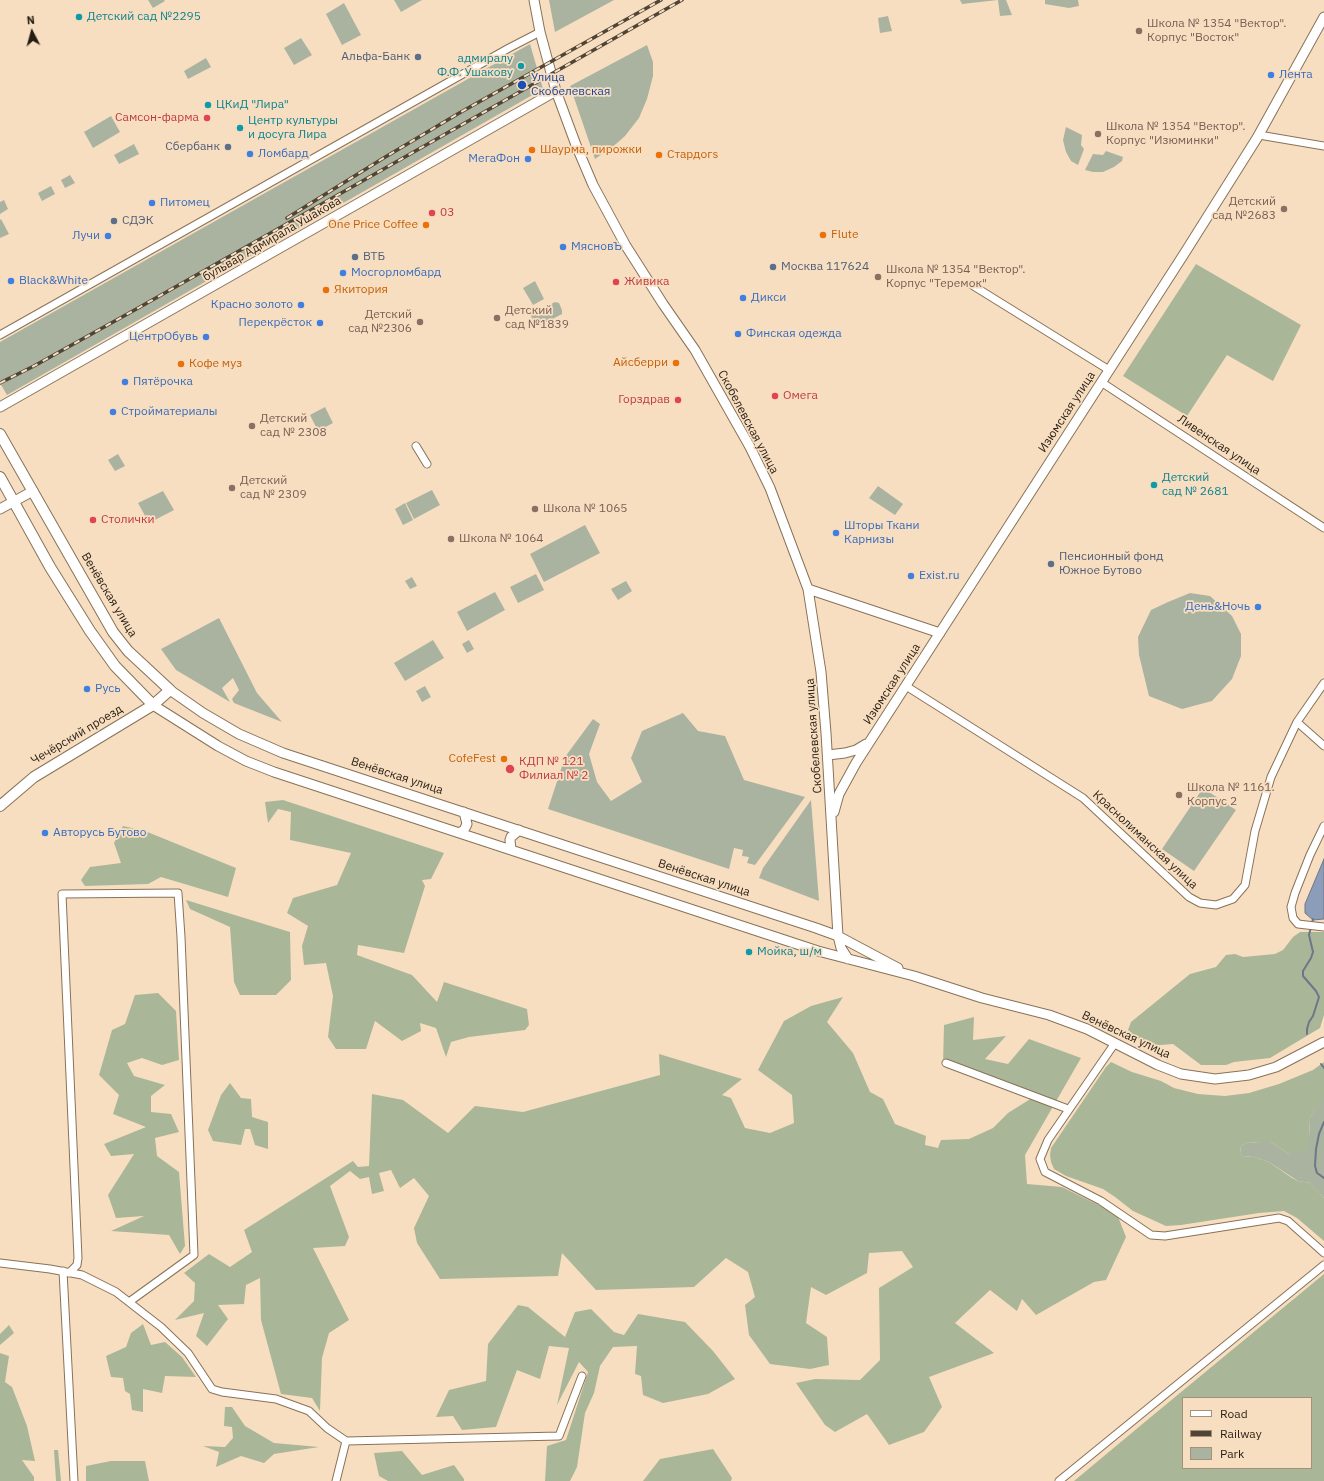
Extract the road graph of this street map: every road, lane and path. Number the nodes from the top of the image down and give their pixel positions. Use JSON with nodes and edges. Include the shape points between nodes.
{"nodes":[{"id":1,"x":534,"y":0,"type":"edge"},
{"id":2,"x":1324,"y":17,"type":"edge"},
{"id":3,"x":540,"y":32,"type":"junction"},
{"id":4,"x":556,"y":91,"type":"junction"},
{"id":5,"x":1259,"y":135,"type":"junction"},
{"id":6,"x":1324,"y":146,"type":"edge"},
{"id":7,"x":972,"y":285,"type":"dead end"},
{"id":8,"x":0,"y":335,"type":"edge"},
{"id":9,"x":1109,"y":370,"type":"junction"},
{"id":10,"x":1101,"y":382,"type":"junction"},
{"id":11,"x":0,"y":407,"type":"edge"},
{"id":12,"x":0,"y":434,"type":"edge"},
{"id":13,"x":416,"y":446,"type":"dead end"},
{"id":14,"x":427,"y":464,"type":"dead end"},
{"id":15,"x":0,"y":477,"type":"edge"},
{"id":16,"x":33,"y":491,"type":"junction"},
{"id":17,"x":13,"y":502,"type":"junction"},
{"id":18,"x":0,"y":509,"type":"edge"},
{"id":19,"x":1324,"y":528,"type":"edge"},
{"id":20,"x":808,"y":589,"type":"junction"},
{"id":21,"x":940,"y":633,"type":"junction"},
{"id":22,"x":1324,"y":683,"type":"edge"},
{"id":23,"x":906,"y":686,"type":"junction"},
{"id":24,"x":170,"y":690,"type":"junction"},
{"id":25,"x":153,"y":705,"type":"junction"},
{"id":26,"x":1297,"y":722,"type":"junction"},
{"id":27,"x":869,"y":742,"type":"junction"},
{"id":28,"x":1324,"y":746,"type":"edge"},
{"id":29,"x":828,"y":755,"type":"junction"},
{"id":30,"x":0,"y":806,"type":"edge"},
{"id":31,"x":464,"y":812,"type":"junction"},
{"id":32,"x":832,"y":819,"type":"junction"},
{"id":33,"x":1324,"y":826,"type":"edge"},
{"id":34,"x":519,"y":830,"type":"junction"},
{"id":35,"x":459,"y":833,"type":"junction"},
{"id":36,"x":511,"y":850,"type":"junction"},
{"id":37,"x":837,"y":910,"type":"junction"},
{"id":38,"x":1324,"y":927,"type":"edge"},
{"id":39,"x":816,"y":928,"type":"junction"},
{"id":40,"x":838,"y":936,"type":"junction"},
{"id":41,"x":818,"y":951,"type":"junction"},
{"id":42,"x":848,"y":959,"type":"junction"},
{"id":43,"x":914,"y":976,"type":"junction"},
{"id":44,"x":1324,"y":1042,"type":"edge"},
{"id":45,"x":1114,"y":1043,"type":"junction"},
{"id":46,"x":946,"y":1063,"type":"dead end"},
{"id":47,"x":1068,"y":1109,"type":"junction"},
{"id":48,"x":1324,"y":1253,"type":"edge"},
{"id":49,"x":0,"y":1262,"type":"edge"},
{"id":50,"x":1324,"y":1265,"type":"edge"},
{"id":51,"x":66,"y":1272,"type":"junction"},
{"id":52,"x":129,"y":1302,"type":"junction"},
{"id":53,"x":582,"y":1376,"type":"dead end"},
{"id":54,"x":346,"y":1441,"type":"junction"},
{"id":55,"x":74,"y":1481,"type":"edge"},
{"id":56,"x":336,"y":1481,"type":"edge"},
{"id":57,"x":1059,"y":1481,"type":"edge"}],
"edges":[{"from":1,"to":3,"type":"street","name":"Скобелевская улица"},
{"from":2,"to":5,"type":"street","name":"Изюмская улица"},
{"from":3,"to":4,"type":"street","name":"Скобелевская улица"},
{"from":3,"to":8,"type":"street"},
{"from":4,"to":11,"type":"street","name":"бульвар Адмирала Ушакова"},
{"from":4,"to":20,"type":"street","name":"Скобелевская улица","via":[[586,170],[626,246],[695,350],[750,447],[770,488]]},
{"from":5,"to":6,"type":"street"},
{"from":5,"to":9,"type":"street","name":"Изюмская улица"},
{"from":7,"to":9,"type":"street"},
{"from":9,"to":10,"type":"street","name":"Изюмская улица"},
{"from":10,"to":19,"type":"street","name":"Ливенская улица"},
{"from":10,"to":21,"type":"street","name":"Изюмская улица"},
{"from":12,"to":16,"type":"main road","name":"Венёвская улица"},
{"from":13,"to":14,"type":"street"},
{"from":15,"to":17,"type":"main road","name":"Венёвская улица"},
{"from":16,"to":17,"type":"street"},
{"from":16,"to":24,"type":"main road","name":"Венёвская улица","via":[[114,632],[128,651]]},
{"from":17,"to":18,"type":"street"},
{"from":17,"to":25,"type":"main road","name":"Венёвская улица","via":[[50,568],[90,631],[115,666]]},
{"from":20,"to":21,"type":"street"},
{"from":20,"to":29,"type":"street","name":"Скобелевская улица","via":[[821,672]]},
{"from":21,"to":23,"type":"street","name":"Изюмская улица"},
{"from":22,"to":26,"type":"street","name":"Краснолиманская улица"},
{"from":23,"to":26,"type":"street","name":"Краснолиманская улица","via":[[1083,798],[1189,897],[1200,903],[1216,905],[1233,899],[1245,885],[1255,831],[1270,777]]},
{"from":23,"to":27,"type":"street","name":"Изюмская улица"},
{"from":24,"to":25,"type":"main road","name":"Чечёрский проезд"},
{"from":24,"to":31,"type":"street","name":"Венёвская улица","via":[[238,734],[283,753]]},
{"from":25,"to":30,"type":"main road","name":"Чечёрский проезд","via":[[34,777]]},
{"from":25,"to":35,"type":"street","name":"Венёвская улица","via":[[246,761]]},
{"from":26,"to":28,"type":"street"},
{"from":27,"to":29,"type":"street","via":[[856,750]]},
{"from":27,"to":32,"type":"street","name":"Изюмская улица","via":[[839,794]]},
{"from":29,"to":32,"type":"street","name":"Скобелевская улица"},
{"from":31,"to":34,"type":"street","name":"Венёвская улица"},
{"from":31,"to":35,"type":"street","via":[[467,824]]},
{"from":32,"to":37,"type":"street","name":"Скобелевская улица"},
{"from":33,"to":38,"type":"street","via":[[1310,855],[1291,907],[1298,924]]},
{"from":34,"to":36,"type":"street","via":[[511,837]]},
{"from":34,"to":39,"type":"street","name":"Венёвская улица"},
{"from":35,"to":36,"type":"street","name":"Венёвская улица"},
{"from":36,"to":41,"type":"street","name":"Венёвская улица"},
{"from":37,"to":39,"type":"street","via":[[831,924]]},
{"from":37,"to":40,"type":"street","name":"Скобелевская улица"},
{"from":39,"to":40,"type":"street","name":"Венёвская улица"},
{"from":40,"to":41,"type":"street","via":[[833,948]]},
{"from":40,"to":42,"type":"street","name":"Скобелевская улица","via":[[841,948]]},
{"from":40,"to":43,"type":"street","name":"Венёвская улица"},
{"from":41,"to":42,"type":"street","name":"Венёвская улица"},
{"from":42,"to":43,"type":"street","name":"Венёвская улица"},
{"from":43,"to":45,"type":"street","name":"Венёвская улица","via":[[982,998],[1049,1015],[1087,1029]]},
{"from":44,"to":45,"type":"street","name":"Венёвская улица","via":[[1263,1072],[1215,1079],[1181,1074]]},
{"from":45,"to":47,"type":"street"},
{"from":46,"to":47,"type":"street"},
{"from":47,"to":48,"type":"street","via":[[1048,1140],[1040,1159],[1045,1172],[1101,1201],[1152,1235],[1164,1236],[1279,1218],[1288,1221]]},
{"from":49,"to":51,"type":"street"},
{"from":50,"to":57,"type":"street"},
{"from":51,"to":52,"type":"street","via":[[82,1275],[116,1292]]},
{"from":51,"to":52,"type":"street","via":[[77,1265],[78,1258],[62,894],[178,893],[194,1255]]},
{"from":51,"to":55,"type":"street"},
{"from":52,"to":54,"type":"street","via":[[161,1327],[188,1353],[212,1389],[276,1399],[308,1411]]},
{"from":53,"to":54,"type":"street","via":[[559,1436]]},
{"from":54,"to":56,"type":"street"}]}
